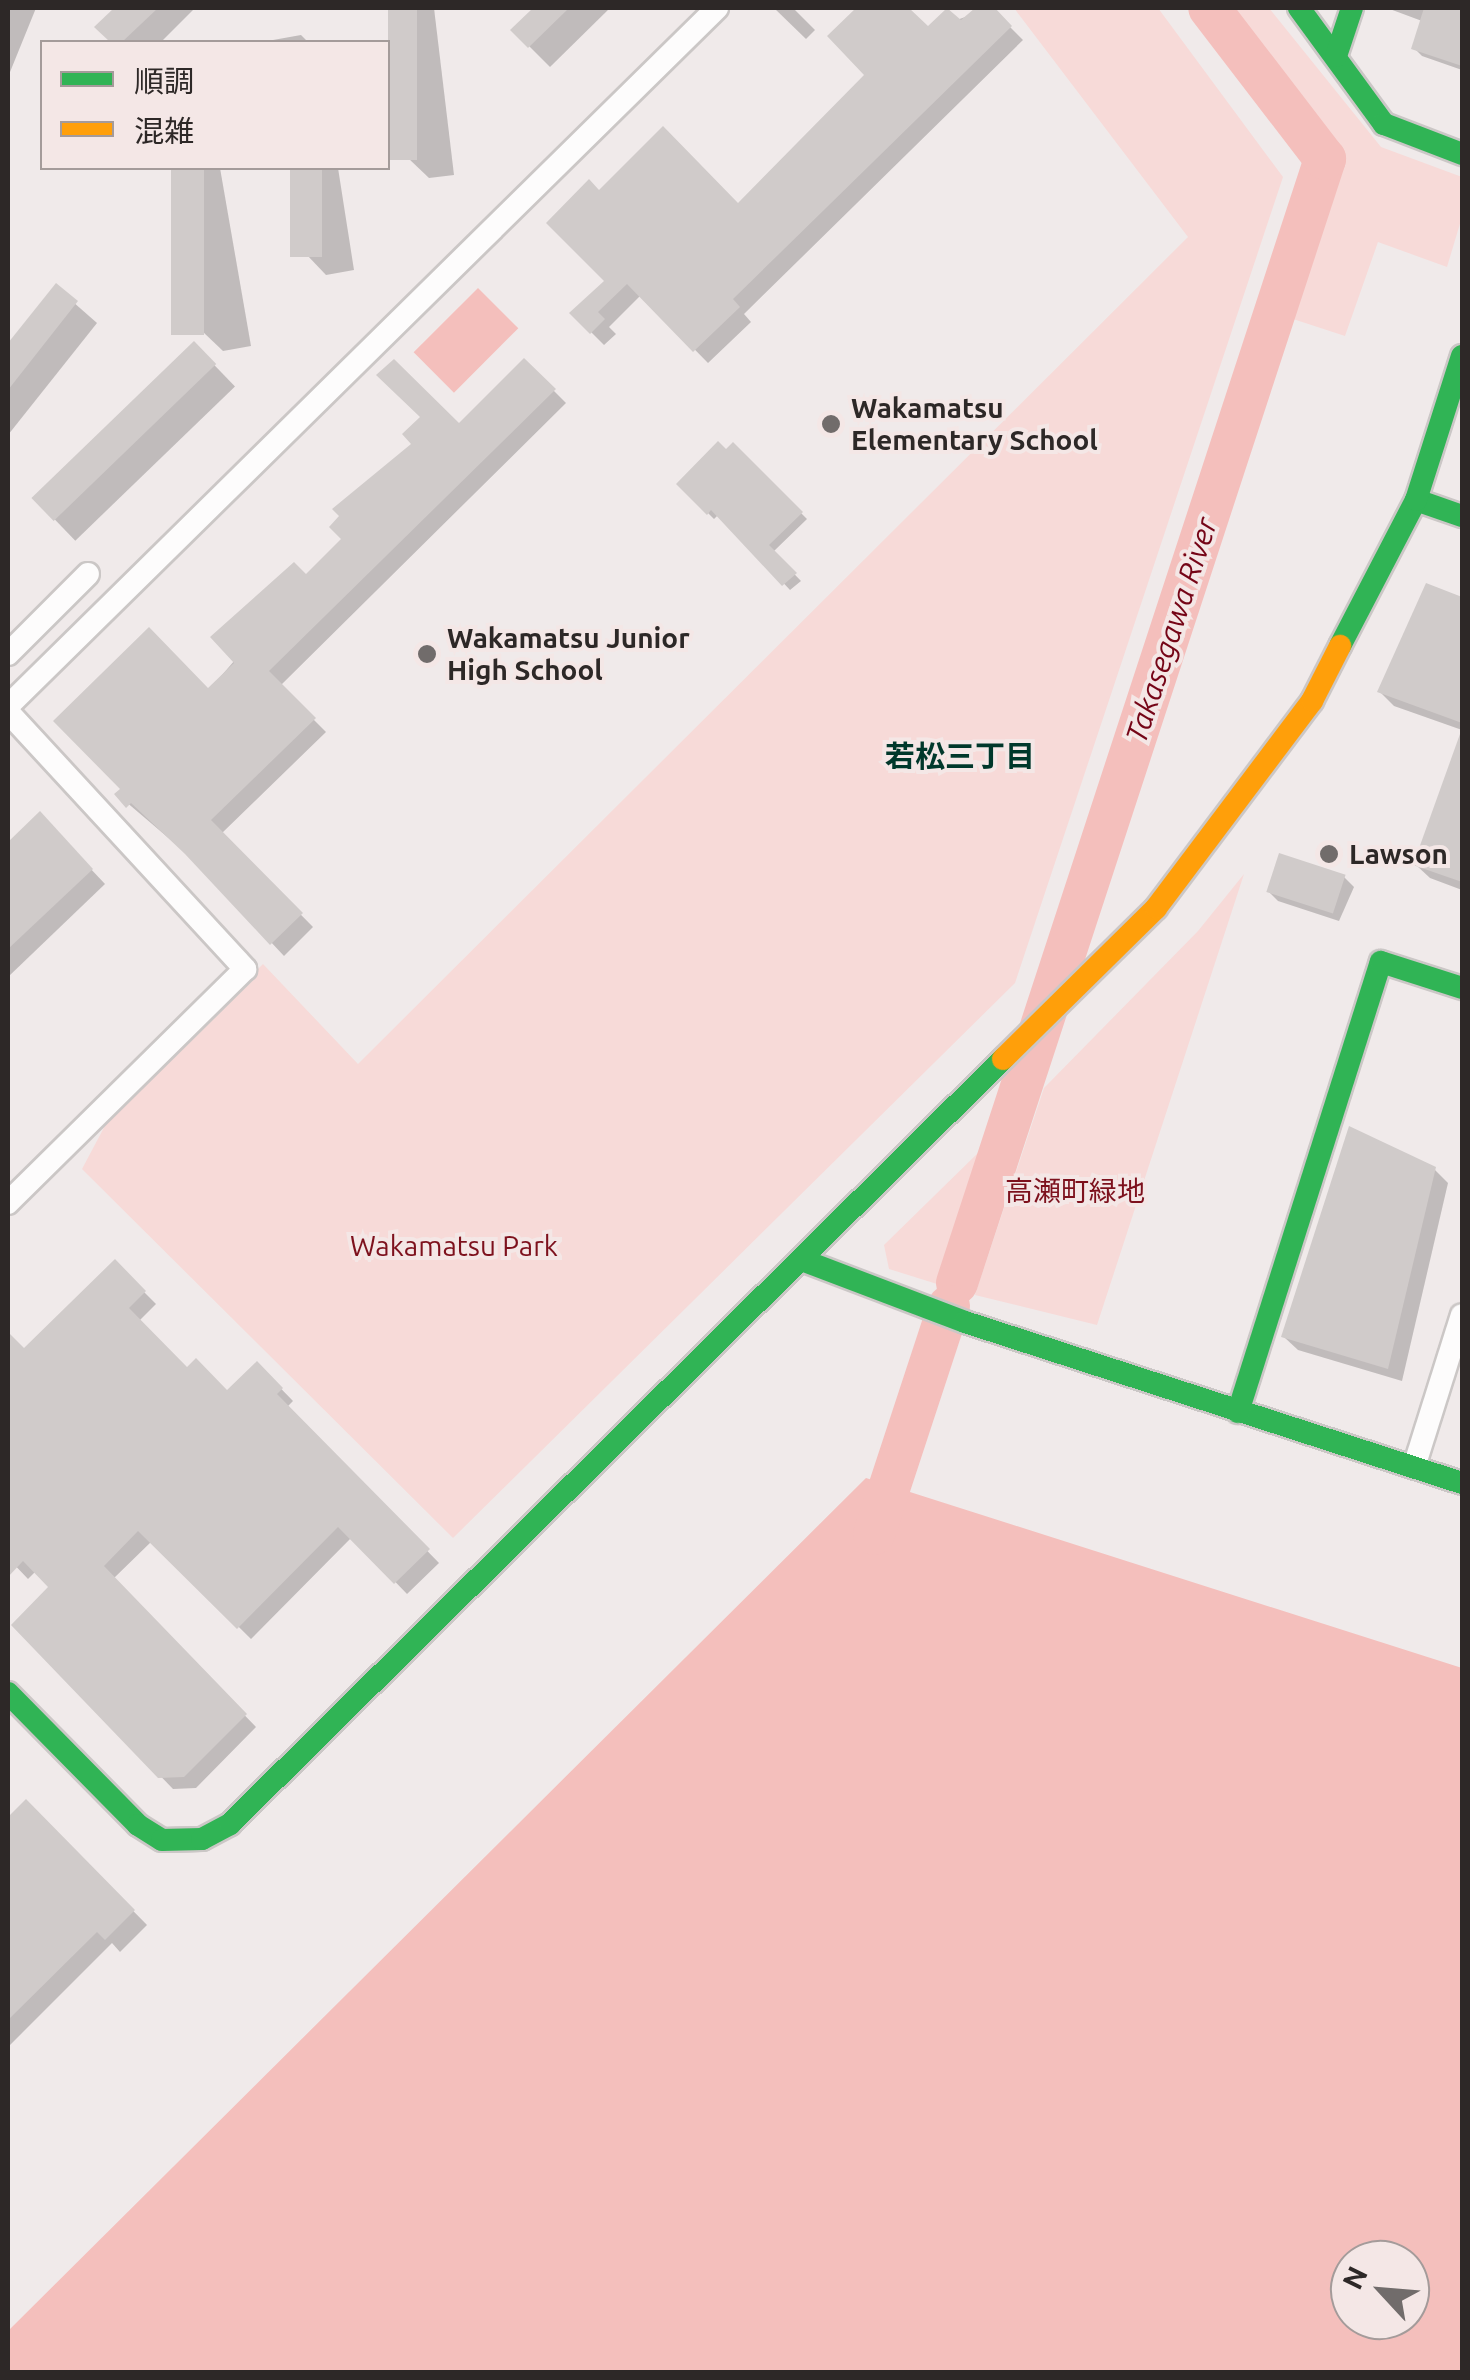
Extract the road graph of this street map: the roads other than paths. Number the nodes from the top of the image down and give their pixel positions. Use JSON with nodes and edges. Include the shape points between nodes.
{"nodes":[{"id":1,"x":717,"y":8,"type":"edge"},
{"id":2,"x":1298,"y":8,"type":"edge"},
{"id":3,"x":1352,"y":8,"type":"edge"},
{"id":4,"x":1336,"y":56,"type":"junction"},
{"id":5,"x":1462,"y":154,"type":"edge"},
{"id":6,"x":1462,"y":356,"type":"edge"},
{"id":7,"x":1416,"y":500,"type":"junction"},
{"id":8,"x":1462,"y":516,"type":"edge"},
{"id":9,"x":88,"y":574,"type":"dead end"},
{"id":10,"x":8,"y":654,"type":"edge"},
{"id":11,"x":8,"y":709,"type":"edge"},
{"id":12,"x":1462,"y":988,"type":"edge"},
{"id":13,"x":8,"y":1203,"type":"edge"},
{"id":14,"x":802,"y":1260,"type":"junction"},
{"id":15,"x":1462,"y":1316,"type":"edge"},
{"id":16,"x":1238,"y":1412,"type":"junction"},
{"id":17,"x":1414,"y":1467,"type":"junction"},
{"id":18,"x":1462,"y":1483,"type":"edge"},
{"id":19,"x":8,"y":1693,"type":"edge"}],
"edges":[{"from":1,"to":11,"type":"street"},
{"from":2,"to":4,"type":"street"},
{"from":3,"to":4,"type":"street"},
{"from":4,"to":5,"type":"street","via":[[1384,124]]},
{"from":6,"to":7,"type":"street"},
{"from":7,"to":8,"type":"street"},
{"from":7,"to":14,"type":"street","via":[[1290,733],[1156,908]]},
{"from":9,"to":10,"type":"street"},
{"from":11,"to":13,"type":"street","via":[[245,969]]},
{"from":12,"to":16,"type":"street","via":[[1381,962]]},
{"from":14,"to":16,"type":"street"},
{"from":14,"to":19,"type":"street","via":[[230,1824],[202,1838],[162,1840],[138,1825]]},
{"from":15,"to":17,"type":"street"},
{"from":16,"to":17,"type":"street"},
{"from":17,"to":18,"type":"street"}]}
